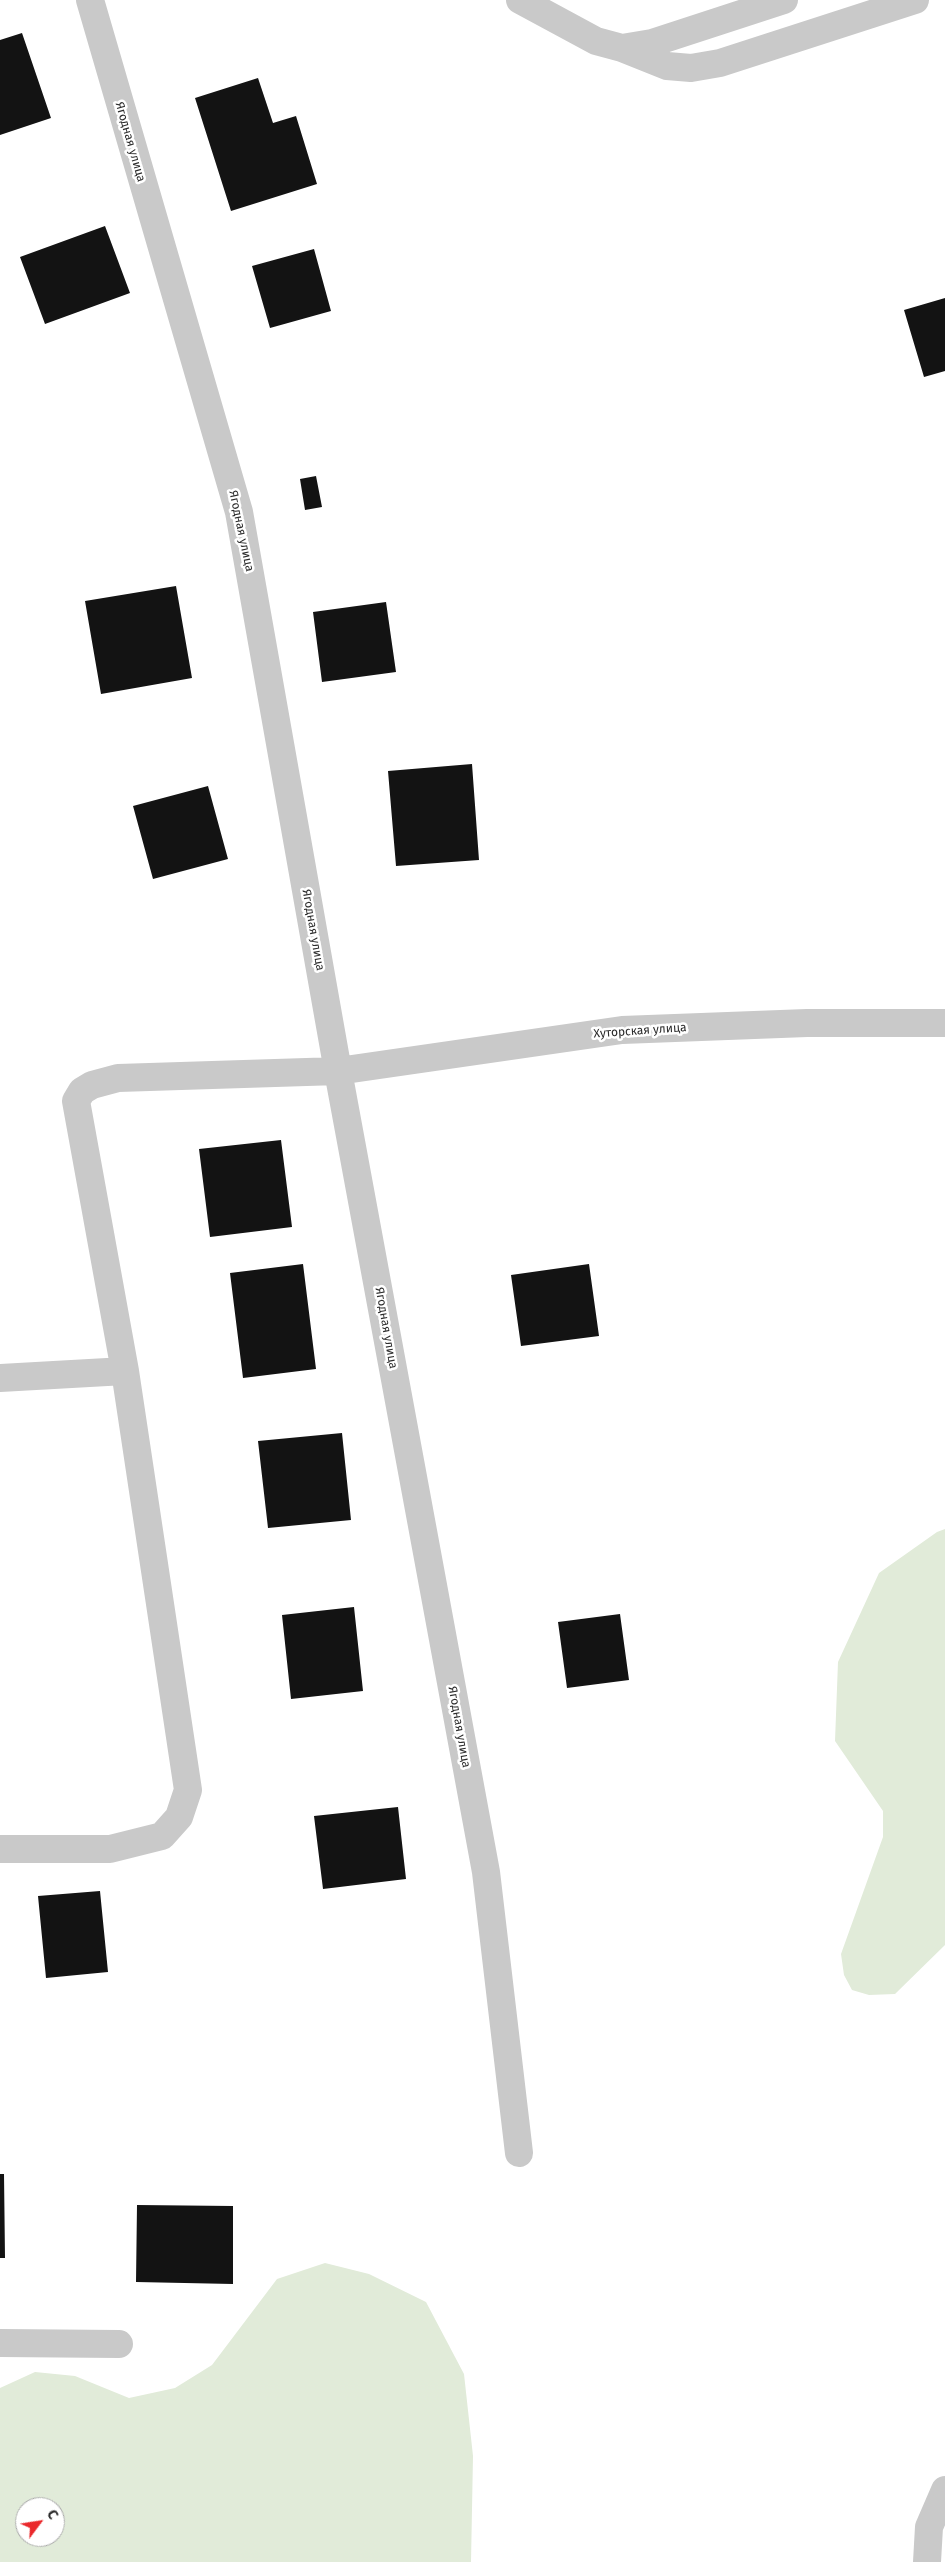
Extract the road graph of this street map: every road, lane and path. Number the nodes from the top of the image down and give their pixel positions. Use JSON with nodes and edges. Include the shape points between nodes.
{"nodes":[{"id":1,"x":90,"y":0,"type":"edge"},
{"id":2,"x":520,"y":0,"type":"edge"},
{"id":3,"x":784,"y":0,"type":"edge"},
{"id":4,"x":916,"y":0,"type":"edge"},
{"id":5,"x":622,"y":48,"type":"junction"},
{"id":6,"x":945,"y":1023,"type":"edge"},
{"id":7,"x":338,"y":1071,"type":"junction"},
{"id":8,"x":124,"y":1371,"type":"junction"},
{"id":9,"x":5,"y":1378,"type":"edge"},
{"id":10,"x":0,"y":1849,"type":"edge"},
{"id":11,"x":518,"y":2152,"type":"dead end"},
{"id":12,"x":0,"y":2343,"type":"edge"},
{"id":13,"x":118,"y":2344,"type":"dead end"},
{"id":14,"x":945,"y":2490,"type":"edge"},
{"id":15,"x":927,"y":2562,"type":"edge"}],
"edges":[{"from":1,"to":7,"type":"street","name":"Ягодная улица","via":[[239,512]]},
{"from":2,"to":5,"type":"street","via":[[596,41]]},
{"from":3,"to":5,"type":"street","via":[[652,43]]},
{"from":4,"to":5,"type":"street","via":[[720,63],[691,68],[667,66]]},
{"from":6,"to":7,"type":"street","name":"Хуторская улица","via":[[807,1023],[622,1030]]},
{"from":7,"to":8,"type":"street","name":"Хуторская улица","via":[[118,1078],[82,1091],[76,1101]]},
{"from":7,"to":11,"type":"street","name":"Ягодная улица","via":[[486,1872]]},
{"from":8,"to":9,"type":"street"},
{"from":8,"to":10,"type":"street","name":"Хуторская улица","via":[[188,1790],[179,1817],[162,1836],[110,1849]]},
{"from":12,"to":13,"type":"street"},
{"from":14,"to":15,"type":"street","via":[[928,2527]]}]}
